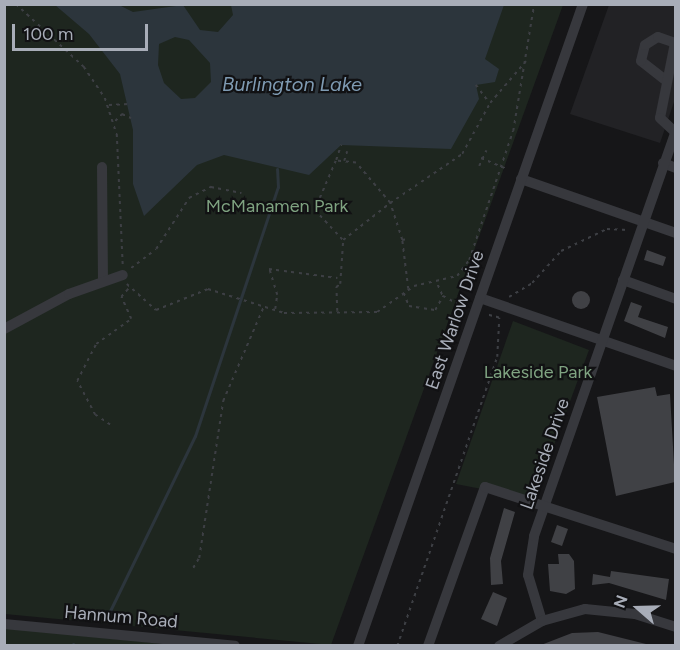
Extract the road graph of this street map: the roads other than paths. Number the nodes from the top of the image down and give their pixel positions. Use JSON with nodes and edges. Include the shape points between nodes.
{"nodes":[{"id":1,"x":583,"y":4,"type":"edge"},
{"id":2,"x":664,"y":79,"type":"dead end"},
{"id":3,"x":675,"y":131,"type":"edge"},
{"id":4,"x":663,"y":163,"type":"junction"},
{"id":5,"x":102,"y":167,"type":"dead end"},
{"id":6,"x":675,"y":168,"type":"edge"},
{"id":7,"x":521,"y":179,"type":"junction"},
{"id":8,"x":643,"y":222,"type":"junction"},
{"id":9,"x":675,"y":233,"type":"edge"},
{"id":10,"x":123,"y":275,"type":"road end"},
{"id":11,"x":103,"y":280,"type":"junction"},
{"id":12,"x":623,"y":280,"type":"junction"},
{"id":13,"x":480,"y":298,"type":"junction"},
{"id":14,"x":675,"y":299,"type":"edge"},
{"id":15,"x":4,"y":328,"type":"edge"},
{"id":16,"x":602,"y":340,"type":"junction"},
{"id":17,"x":675,"y":366,"type":"edge"},
{"id":18,"x":544,"y":506,"type":"junction"},
{"id":19,"x":675,"y":549,"type":"edge"},
{"id":20,"x":542,"y":621,"type":"junction"},
{"id":21,"x":4,"y":624,"type":"edge"},
{"id":22,"x":675,"y":627,"type":"edge"},
{"id":23,"x":235,"y":645,"type":"edge"},
{"id":24,"x":358,"y":645,"type":"edge"},
{"id":25,"x":428,"y":645,"type":"edge"},
{"id":26,"x":499,"y":645,"type":"edge"}],
"edges":[{"from":1,"to":7,"type":"street","name":"East Warlow Drive"},
{"from":2,"to":3,"type":"street","via":[[660,118]]},
{"from":3,"to":4,"type":"street","name":"Lakeside Drive"},
{"from":4,"to":6,"type":"street"},
{"from":4,"to":8,"type":"street","name":"Lakeside Drive"},
{"from":5,"to":11,"type":"street"},
{"from":7,"to":8,"type":"street"},
{"from":7,"to":13,"type":"street","name":"East Warlow Drive"},
{"from":8,"to":9,"type":"street"},
{"from":8,"to":12,"type":"street","name":"Lakeside Drive"},
{"from":10,"to":11,"type":"street"},
{"from":11,"to":15,"type":"street"},
{"from":12,"to":14,"type":"street"},
{"from":12,"to":16,"type":"street","name":"Lakeside Drive"},
{"from":13,"to":16,"type":"street"},
{"from":13,"to":24,"type":"street","name":"East Warlow Drive"},
{"from":16,"to":17,"type":"street"},
{"from":16,"to":18,"type":"street","name":"Lakeside Drive"},
{"from":18,"to":19,"type":"street"},
{"from":18,"to":20,"type":"street","name":"Lakeside Drive","via":[[528,575]]},
{"from":18,"to":25,"type":"street","via":[[485,487]]},
{"from":20,"to":22,"type":"street","via":[[575,611],[610,609]]},
{"from":20,"to":26,"type":"street"},
{"from":21,"to":23,"type":"street","name":"Hannum Road"}]}
